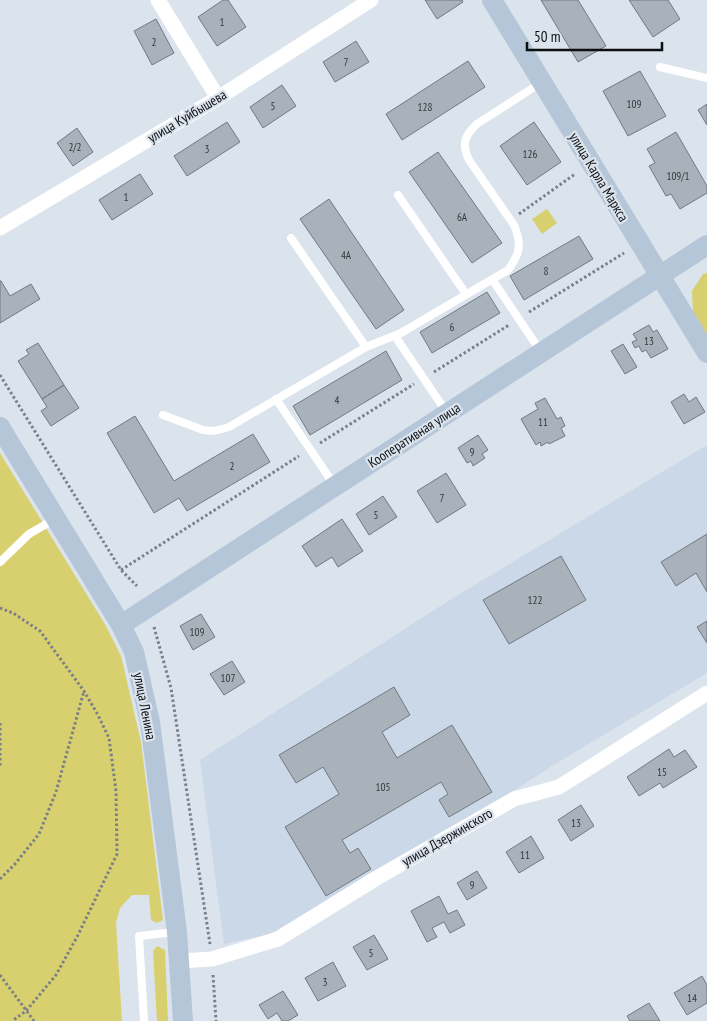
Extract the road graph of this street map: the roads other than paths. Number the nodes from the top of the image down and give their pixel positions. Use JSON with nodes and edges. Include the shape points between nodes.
{"nodes":[{"id":1,"x":158,"y":0,"type":"edge"},
{"id":2,"x":371,"y":0,"type":"edge"},
{"id":3,"x":492,"y":0,"type":"edge"},
{"id":4,"x":660,"y":67,"type":"dead end"},
{"id":5,"x":707,"y":78,"type":"edge"},
{"id":6,"x":542,"y":82,"type":"junction"},
{"id":7,"x":218,"y":98,"type":"junction"},
{"id":8,"x":398,"y":195,"type":"dead end"},
{"id":9,"x":0,"y":228,"type":"edge"},
{"id":10,"x":291,"y":238,"type":"dead end"},
{"id":11,"x":707,"y":245,"type":"edge"},
{"id":12,"x":659,"y":276,"type":"junction"},
{"id":13,"x":492,"y":279,"type":"junction"},
{"id":14,"x":466,"y":294,"type":"junction"},
{"id":15,"x":395,"y":336,"type":"junction"},
{"id":16,"x":366,"y":347,"type":"junction"},
{"id":17,"x":541,"y":352,"type":"junction"},
{"id":18,"x":707,"y":353,"type":"edge"},
{"id":19,"x":276,"y":399,"type":"junction"},
{"id":20,"x":448,"y":413,"type":"junction"},
{"id":21,"x":163,"y":415,"type":"dead end"},
{"id":22,"x":0,"y":427,"type":"edge"},
{"id":23,"x":336,"y":487,"type":"junction"},
{"id":24,"x":55,"y":519,"type":"junction"},
{"id":25,"x":0,"y":562,"type":"edge"},
{"id":26,"x":121,"y":625,"type":"junction"},
{"id":27,"x":707,"y":693,"type":"edge"},
{"id":28,"x":177,"y":932,"type":"junction"},
{"id":29,"x":180,"y":961,"type":"junction"},
{"id":30,"x":144,"y":1021,"type":"edge"},
{"id":31,"x":183,"y":1021,"type":"edge"}],
"edges":[{"from":1,"to":7,"type":"street"},
{"from":2,"to":7,"type":"street","name":"улица Куйбышева"},
{"from":3,"to":6,"type":"street","name":"улица Карла Маркса"},
{"from":4,"to":5,"type":"lane"},
{"from":6,"to":12,"type":"street","name":"улица Карла Маркса"},
{"from":6,"to":13,"type":"lane","via":[[477,124],[465,139],[469,160],[514,225],[518,237],[519,248],[514,262],[508,270]]},
{"from":7,"to":9,"type":"street","name":"улица Куйбышева"},
{"from":8,"to":14,"type":"lane"},
{"from":10,"to":16,"type":"lane"},
{"from":11,"to":12,"type":"street","name":"Кооперативная улица"},
{"from":12,"to":17,"type":"street","name":"Кооперативная улица"},
{"from":12,"to":18,"type":"street","name":"улица Карла Маркса"},
{"from":13,"to":14,"type":"lane"},
{"from":13,"to":17,"type":"lane"},
{"from":14,"to":15,"type":"lane"},
{"from":15,"to":16,"type":"lane"},
{"from":15,"to":20,"type":"lane"},
{"from":16,"to":19,"type":"lane"},
{"from":17,"to":20,"type":"street","name":"Кооперативная улица"},
{"from":19,"to":21,"type":"lane","via":[[229,427],[214,431]]},
{"from":19,"to":23,"type":"lane"},
{"from":20,"to":23,"type":"street","name":"Кооперативная улица"},
{"from":22,"to":24,"type":"street","name":"улица Ленина"},
{"from":23,"to":26,"type":"street","name":"Кооперативная улица"},
{"from":24,"to":25,"type":"lane","via":[[29,534]]},
{"from":24,"to":26,"type":"street","name":"улица Ленина"},
{"from":26,"to":28,"type":"street","name":"улица Ленина","via":[[134,652],[150,722]]},
{"from":27,"to":29,"type":"street","name":"улица Дзержинского","via":[[559,787],[514,799],[278,939],[212,959]]},
{"from":28,"to":29,"type":"street","name":"улица Ленина"},
{"from":28,"to":30,"type":"lane","via":[[139,936]]},
{"from":29,"to":31,"type":"street","name":"улица Ленина"}]}
